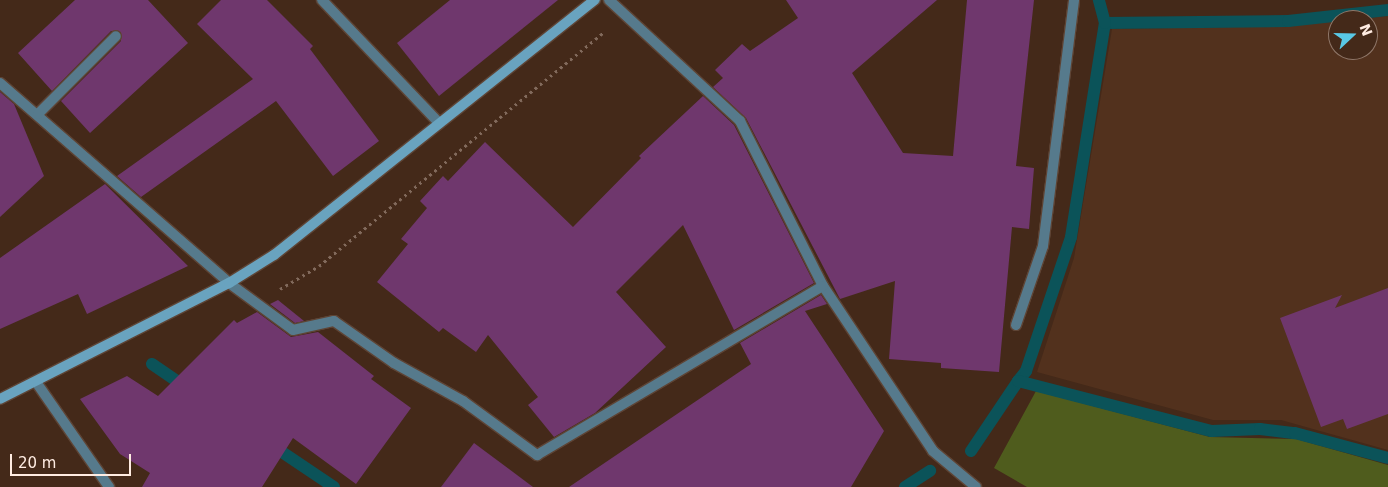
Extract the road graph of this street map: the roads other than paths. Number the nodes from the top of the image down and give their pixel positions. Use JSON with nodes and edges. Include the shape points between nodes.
{"nodes":[{"id":1,"x":322,"y":0,"type":"edge"},
{"id":2,"x":595,"y":0,"type":"edge"},
{"id":3,"x":609,"y":0,"type":"edge"},
{"id":4,"x":1074,"y":0,"type":"edge"},
{"id":5,"x":116,"y":36,"type":"dead end"},
{"id":6,"x":0,"y":83,"type":"edge"},
{"id":7,"x":38,"y":114,"type":"junction"},
{"id":8,"x":439,"y":123,"type":"junction"},
{"id":9,"x":229,"y":284,"type":"junction"},
{"id":10,"x":822,"y":286,"type":"junction"},
{"id":11,"x":1016,"y":325,"type":"dead end"},
{"id":12,"x":36,"y":382,"type":"junction"},
{"id":13,"x":0,"y":399,"type":"edge"},
{"id":14,"x":109,"y":487,"type":"edge"},
{"id":15,"x":976,"y":487,"type":"edge"}],
"edges":[{"from":1,"to":8,"type":"street"},
{"from":2,"to":8,"type":"street"},
{"from":3,"to":10,"type":"street","via":[[740,121]]},
{"from":4,"to":11,"type":"street","via":[[1043,246]]},
{"from":5,"to":7,"type":"street"},
{"from":6,"to":7,"type":"street"},
{"from":7,"to":9,"type":"street"},
{"from":8,"to":9,"type":"street","via":[[274,255]]},
{"from":9,"to":10,"type":"street","via":[[293,330],[334,321],[394,364],[463,401],[537,455]]},
{"from":9,"to":12,"type":"street"},
{"from":10,"to":15,"type":"street","via":[[933,451]]},
{"from":12,"to":13,"type":"street"},
{"from":12,"to":14,"type":"street"}]}
